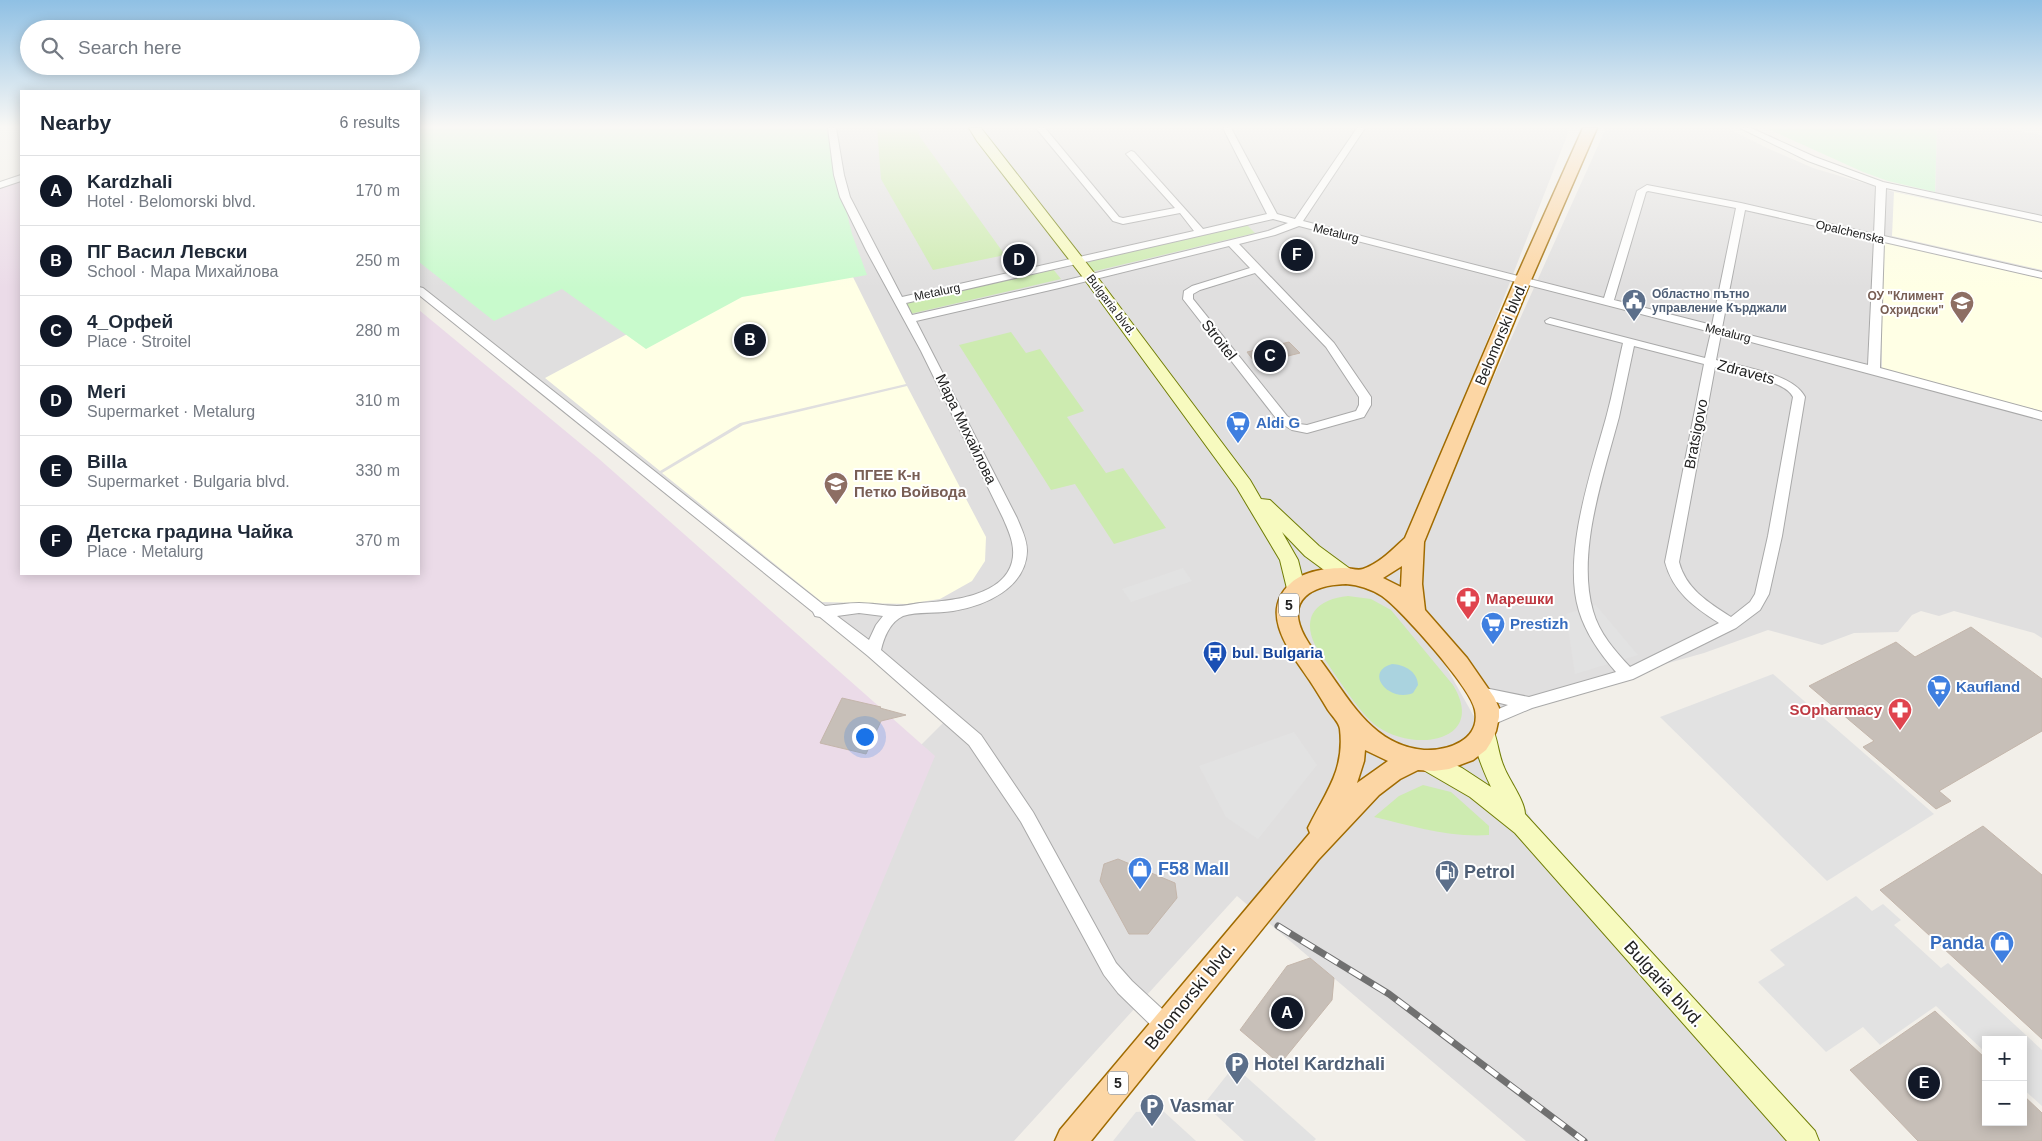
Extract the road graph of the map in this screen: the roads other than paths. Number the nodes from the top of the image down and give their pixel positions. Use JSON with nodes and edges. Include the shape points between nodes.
{"nodes":[{"id":1,"x":841,"y":181,"type":"edge"},
{"id":2,"x":1015,"y":181,"type":"edge"},
{"id":3,"x":1084,"y":181,"type":"edge"},
{"id":4,"x":1156,"y":181,"type":"edge"},
{"id":5,"x":1255,"y":181,"type":"edge"},
{"id":6,"x":1325,"y":181,"type":"edge"},
{"id":7,"x":1567,"y":181,"type":"edge"},
{"id":8,"x":1873,"y":181,"type":"edge"},
{"id":9,"x":1881,"y":184,"type":"junction"},
{"id":10,"x":1741,"y":206,"type":"junction"},
{"id":11,"x":1182,"y":210,"type":"junction"},
{"id":12,"x":1273,"y":216,"type":"junction"},
{"id":13,"x":2042,"y":218,"type":"edge"},
{"id":14,"x":1297,"y":223,"type":"junction"},
{"id":15,"x":1201,"y":233,"type":"junction"},
{"id":16,"x":1878,"y":239,"type":"junction"},
{"id":17,"x":1231,"y":242,"type":"junction"},
{"id":18,"x":1077,"y":260,"type":"junction"},
{"id":19,"x":1257,"y":269,"type":"junction"},
{"id":20,"x":2042,"y":275,"type":"edge"},
{"id":21,"x":1090,"y":277,"type":"junction"},
{"id":22,"x":1523,"y":280,"type":"junction"},
{"id":23,"x":420,"y":291,"type":"edge"},
{"id":24,"x":899,"y":301,"type":"junction"},
{"id":25,"x":1608,"y":302,"type":"junction"},
{"id":26,"x":908,"y":319,"type":"junction"},
{"id":27,"x":1550,"y":321,"type":"dead end"},
{"id":28,"x":1715,"y":330,"type":"junction"},
{"id":29,"x":1629,"y":341,"type":"junction"},
{"id":30,"x":1710,"y":362,"type":"junction"},
{"id":31,"x":1874,"y":370,"type":"junction"},
{"id":32,"x":2042,"y":416,"type":"edge"},
{"id":33,"x":1244,"y":484,"type":"junction"},
{"id":34,"x":1414,"y":542,"type":"junction"},
{"id":35,"x":1354,"y":577,"type":"junction"},
{"id":36,"x":1296,"y":592,"type":"junction"},
{"id":37,"x":1414,"y":611,"type":"junction"},
{"id":38,"x":820,"y":612,"type":"junction"},
{"id":39,"x":900,"y":612,"type":"junction"},
{"id":40,"x":1737,"y":621,"type":"junction"},
{"id":41,"x":873,"y":652,"type":"junction"},
{"id":42,"x":1628,"y":674,"type":"junction"},
{"id":43,"x":1480,"y":693,"type":"junction"},
{"id":44,"x":1529,"y":703,"type":"junction"},
{"id":45,"x":1351,"y":722,"type":"junction"},
{"id":46,"x":1486,"y":726,"type":"junction"},
{"id":47,"x":1423,"y":760,"type":"junction"},
{"id":48,"x":1523,"y":826,"type":"junction"},
{"id":49,"x":1308,"y":852,"type":"junction"},
{"id":50,"x":1166,"y":1026,"type":"junction"},
{"id":51,"x":1071,"y":1141,"type":"edge"},
{"id":52,"x":1805,"y":1141,"type":"edge"}],
"edges":[{"from":1,"to":24,"type":"street","name":"Мара Михайлова","via":[[845,196]]},
{"from":2,"to":18,"type":"main road","name":"Bulgaria blvd."},
{"from":3,"to":11,"type":"street","via":[[1116,219],[1123,221]]},
{"from":4,"to":11,"type":"street"},
{"from":5,"to":12,"type":"street"},
{"from":6,"to":14,"type":"street"},
{"from":7,"to":22,"type":"main road","name":"Belomorski blvd.","number":"5"},
{"from":8,"to":9,"type":"street"},
{"from":9,"to":13,"type":"street"},
{"from":9,"to":16,"type":"street"},
{"from":10,"to":16,"type":"street","name":"Opalchenska"},
{"from":10,"to":25,"type":"street","name":"Opalchenska","via":[[1658,188],[1642,191]]},
{"from":10,"to":28,"type":"street","name":"Bratsigovo"},
{"from":11,"to":15,"type":"street"},
{"from":12,"to":14,"type":"street","name":"Metalurg"},
{"from":12,"to":15,"type":"street","name":"Metalurg"},
{"from":14,"to":17,"type":"street","name":"Metalurg"},
{"from":14,"to":22,"type":"street","name":"Metalurg"},
{"from":15,"to":18,"type":"street","name":"Metalurg"},
{"from":16,"to":20,"type":"street","name":"Opalchenska"},
{"from":16,"to":31,"type":"street"},
{"from":17,"to":19,"type":"street","name":"Stroitel"},
{"from":17,"to":21,"type":"street","name":"Metalurg"},
{"from":18,"to":21,"type":"main road","name":"Bulgaria blvd."},
{"from":18,"to":24,"type":"street","name":"Metalurg"},
{"from":19,"to":19,"type":"street","name":"Stroitel","via":[[1330,345],[1365,397],[1360,414],[1307,429],[1283,419],[1188,299],[1188,293],[1196,288]]},
{"from":21,"to":26,"type":"street","name":"Metalurg"},
{"from":21,"to":33,"type":"main road","name":"Bulgaria blvd."},
{"from":22,"to":25,"type":"street","name":"Metalurg"},
{"from":22,"to":34,"type":"main road","name":"Belomorski blvd.","number":"5"},
{"from":23,"to":38,"type":"street"},
{"from":24,"to":26,"type":"street","name":"Мара Михайлова"},
{"from":25,"to":28,"type":"street","name":"Metalurg"},
{"from":26,"to":39,"type":"street","name":"Мара Михайлова","via":[[1005,509],[1020,550],[1016,569],[985,597],[955,606]]},
{"from":27,"to":29,"type":"street","name":"Zdravets"},
{"from":28,"to":30,"type":"street","name":"Bratsigovo"},
{"from":28,"to":31,"type":"street","name":"Metalurg"},
{"from":29,"to":30,"type":"street","name":"Zdravets"},
{"from":29,"to":42,"type":"street","via":[[1613,416],[1589,502],[1581,564],[1586,612],[1607,652]]},
{"from":30,"to":40,"type":"street","name":"Bratsigovo","via":[[1672,562],[1679,584],[1688,594]]},
{"from":30,"to":40,"type":"street","name":"Zdravets","via":[[1786,383],[1799,397],[1762,594],[1755,606]]},
{"from":31,"to":32,"type":"street","name":"Metalurg"},
{"from":33,"to":35,"type":"main road","name":"Bulgaria blvd.","via":[[1305,544]]},
{"from":33,"to":36,"type":"main road","name":"Bulgaria blvd.","via":[[1289,560]]},
{"from":34,"to":35,"type":"main road","name":"Belomorski blvd.","number":"5","via":[[1391,564]]},
{"from":34,"to":37,"type":"main road","name":"Belomorski blvd.","number":"5","via":[[1410,584]]},
{"from":35,"to":36,"type":"main road","number":"5","via":[[1320,578]]},
{"from":35,"to":37,"type":"main road","number":"5","via":[[1389,590]]},
{"from":36,"to":45,"type":"main road","number":"5","via":[[1288,611],[1294,637]]},
{"from":37,"to":43,"type":"main road","number":"5"},
{"from":38,"to":39,"type":"street","name":"Мара Михайлова","via":[[859,608]]},
{"from":38,"to":41,"type":"street"},
{"from":39,"to":41,"type":"street","via":[[876,636]]},
{"from":40,"to":42,"type":"street"},
{"from":41,"to":50,"type":"street","via":[[975,740],[1027,817],[1110,969]]},
{"from":42,"to":44,"type":"street"},
{"from":43,"to":44,"type":"street"},
{"from":43,"to":46,"type":"main road","number":"5","via":[[1487,707]]},
{"from":44,"to":46,"type":"street"},
{"from":45,"to":47,"type":"main road","number":"5","via":[[1378,746],[1398,755]]},
{"from":45,"to":49,"type":"main road","name":"Belomorski blvd.","number":"5","via":[[1353,752],[1349,768]]},
{"from":46,"to":47,"type":"main road","number":"5","via":[[1478,742],[1464,753],[1444,759]]},
{"from":46,"to":48,"type":"main road","name":"Bulgaria blvd.","via":[[1495,774]]},
{"from":47,"to":48,"type":"main road","name":"Bulgaria blvd.","via":[[1459,776],[1497,802]]},
{"from":47,"to":49,"type":"main road","name":"Belomorski blvd.","number":"5","via":[[1390,771],[1370,787]]},
{"from":48,"to":52,"type":"main road","name":"Bulgaria blvd."},
{"from":49,"to":50,"type":"main road","name":"Belomorski blvd.","number":"5"},
{"from":50,"to":51,"type":"main road","name":"Belomorski blvd.","number":"5"}]}
